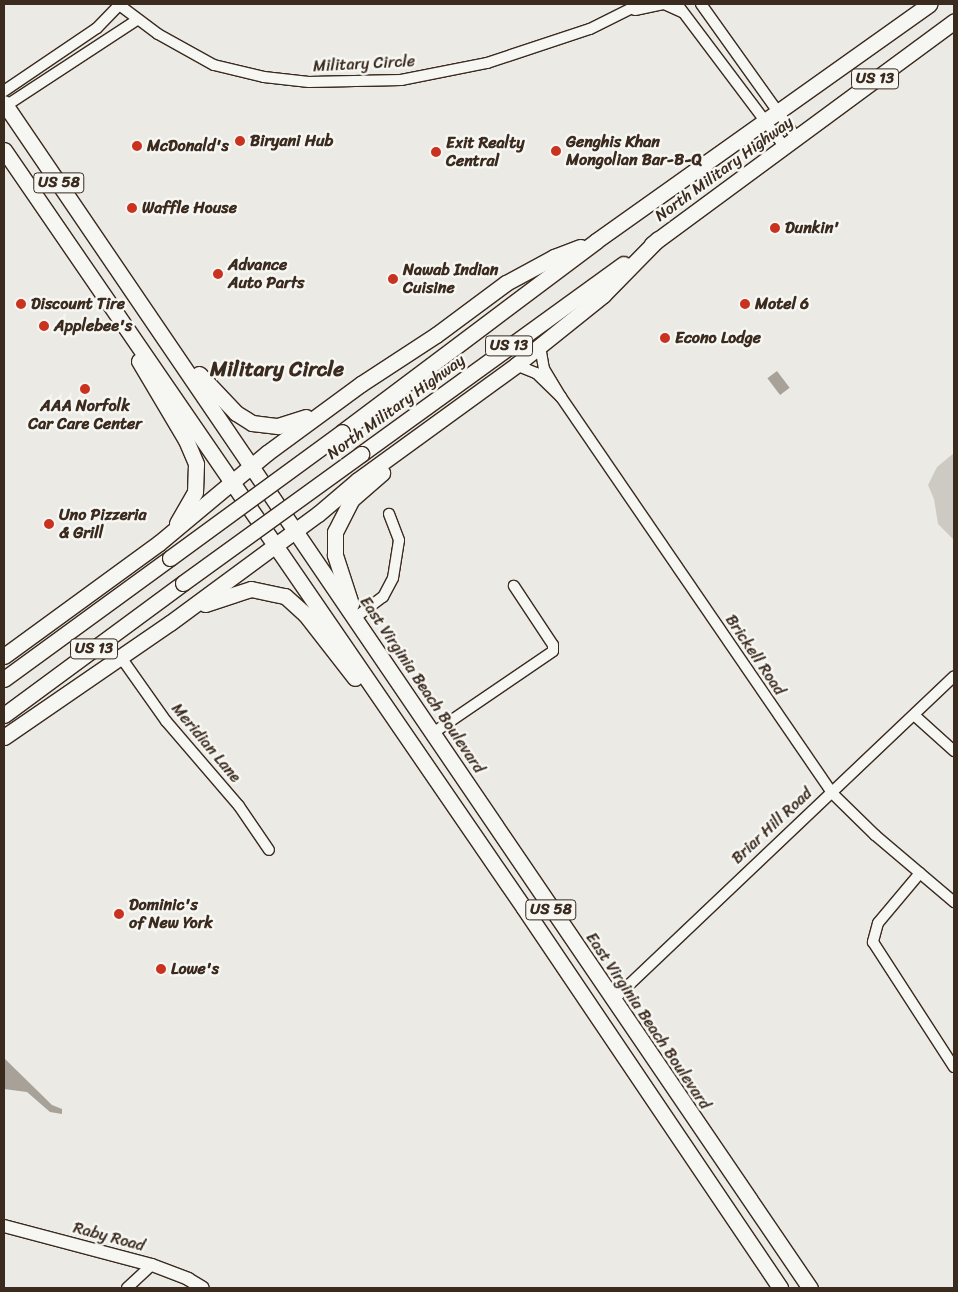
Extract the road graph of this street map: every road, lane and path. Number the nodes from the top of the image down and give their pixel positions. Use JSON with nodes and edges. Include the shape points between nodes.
{"nodes":[{"id":1,"x":118,"y":4,"type":"edge"},
{"id":2,"x":640,"y":4,"type":"edge"},
{"id":3,"x":677,"y":4,"type":"edge"},
{"id":4,"x":701,"y":4,"type":"edge"},
{"id":5,"x":930,"y":4,"type":"edge"},
{"id":6,"x":622,"y":14,"type":"junction"},
{"id":7,"x":684,"y":14,"type":"junction"},
{"id":8,"x":137,"y":20,"type":"junction"},
{"id":9,"x":954,"y":21,"type":"edge"},
{"id":10,"x":4,"y":102,"type":"edge"},
{"id":11,"x":778,"y":110,"type":"junction"},
{"id":12,"x":764,"y":121,"type":"junction"},
{"id":13,"x":790,"y":142,"type":"junction"},
{"id":14,"x":4,"y":150,"type":"edge"},
{"id":15,"x":658,"y":239,"type":"junction"},
{"id":16,"x":596,"y":241,"type":"junction"},
{"id":17,"x":100,"y":287,"type":"junction"},
{"id":18,"x":162,"y":332,"type":"junction"},
{"id":19,"x":540,"y":347,"type":"junction"},
{"id":20,"x":516,"y":365,"type":"junction"},
{"id":21,"x":561,"y":397,"type":"junction"},
{"id":22,"x":329,"y":408,"type":"junction"},
{"id":23,"x":460,"y":408,"type":"junction"},
{"id":24,"x":251,"y":466,"type":"junction"},
{"id":25,"x":233,"y":482,"type":"junction"},
{"id":26,"x":389,"y":514,"type":"dead end"},
{"id":27,"x":295,"y":531,"type":"junction"},
{"id":28,"x":159,"y":543,"type":"junction"},
{"id":29,"x":276,"y":545,"type":"junction"},
{"id":30,"x":514,"y":586,"type":"dead end"},
{"id":31,"x":187,"y":610,"type":"junction"},
{"id":32,"x":356,"y":617,"type":"junction"},
{"id":33,"x":4,"y":656,"type":"edge"},
{"id":34,"x":120,"y":656,"type":"junction"},
{"id":35,"x":954,"y":676,"type":"edge"},
{"id":36,"x":4,"y":679,"type":"edge"},
{"id":37,"x":389,"y":712,"type":"junction"},
{"id":38,"x":4,"y":715,"type":"edge"},
{"id":39,"x":914,"y":715,"type":"junction"},
{"id":40,"x":433,"y":733,"type":"junction"},
{"id":41,"x":4,"y":737,"type":"edge"},
{"id":42,"x":954,"y":751,"type":"edge"},
{"id":43,"x":831,"y":792,"type":"junction"},
{"id":44,"x":269,"y":850,"type":"dead end"},
{"id":45,"x":920,"y":873,"type":"junction"},
{"id":46,"x":954,"y":902,"type":"edge"},
{"id":47,"x":612,"y":1000,"type":"junction"},
{"id":48,"x":954,"y":1067,"type":"edge"},
{"id":49,"x":4,"y":1226,"type":"edge"},
{"id":50,"x":152,"y":1265,"type":"junction"},
{"id":51,"x":126,"y":1288,"type":"edge"},
{"id":52,"x":203,"y":1288,"type":"edge"},
{"id":53,"x":780,"y":1288,"type":"edge"},
{"id":54,"x":810,"y":1288,"type":"edge"}],
"edges":[{"from":1,"to":8,"type":"street","name":"Military Circle"},
{"from":1,"to":10,"type":"street","via":[[97,28]]},
{"from":2,"to":6,"type":"street","name":"Military Circle"},
{"from":3,"to":7,"type":"street"},
{"from":4,"to":11,"type":"street"},
{"from":5,"to":11,"type":"main road","name":"North Military Highway","number":"US 13"},
{"from":6,"to":7,"type":"street","name":"Military Circle","via":[[664,4]]},
{"from":6,"to":8,"type":"street","name":"Military Circle","via":[[590,29],[487,63],[401,80],[351,82],[284,80],[229,69],[181,48]]},
{"from":7,"to":12,"type":"street"},
{"from":8,"to":10,"type":"street"},
{"from":9,"to":13,"type":"main road","name":"North Military Highway","number":"US 13"},
{"from":10,"to":18,"type":"main road","name":"East Virginia Beach Boulevard","number":"US 58"},
{"from":11,"to":12,"type":"main road","name":"North Military Highway","number":"US 13"},
{"from":11,"to":13,"type":"street"},
{"from":12,"to":13,"type":"street"},
{"from":12,"to":16,"type":"main road","name":"North Military Highway","number":"US 13"},
{"from":13,"to":15,"type":"main road","name":"North Military Highway","number":"US 13"},
{"from":14,"to":17,"type":"main road","number":"US 58"},
{"from":15,"to":19,"type":"main road","via":[[603,295]]},
{"from":15,"to":38,"type":"main road","name":"North Military Highway","number":"US 13","bridge":true},
{"from":16,"to":22,"type":"main road","via":[[554,257],[506,283]]},
{"from":16,"to":36,"type":"main road","name":"North Military Highway","number":"US 13","bridge":true},
{"from":17,"to":25,"type":"main road","number":"US 58"},
{"from":17,"to":28,"type":"main road","via":[[110,311],[186,440],[196,464],[197,481],[190,503]]},
{"from":18,"to":22,"type":"main road","via":[[222,399],[252,423],[278,426]]},
{"from":18,"to":24,"type":"main road","name":"East Virginia Beach Boulevard","number":"US 58"},
{"from":19,"to":20,"type":"main road"},
{"from":19,"to":21,"type":"street","name":"Brickell Road","via":[[544,369]]},
{"from":20,"to":21,"type":"street","name":"Brickell Road","via":[[536,374]]},
{"from":20,"to":23,"type":"main road"},
{"from":21,"to":43,"type":"street","name":"Brickell Road"},
{"from":22,"to":24,"type":"main road"},
{"from":23,"to":27,"type":"main road","via":[[358,480]]},
{"from":23,"to":32,"type":"main road","via":[[352,499],[338,520],[335,555]]},
{"from":24,"to":25,"type":"main road"},
{"from":24,"to":27,"type":"main road","name":"East Virginia Beach Boulevard","number":"US 58"},
{"from":25,"to":28,"type":"main road"},
{"from":25,"to":29,"type":"main road","number":"US 58"},
{"from":26,"to":32,"type":"street","via":[[400,540],[393,578],[383,597]]},
{"from":27,"to":29,"type":"main road"},
{"from":27,"to":32,"type":"main road","name":"East Virginia Beach Boulevard","number":"US 58"},
{"from":28,"to":33,"type":"main road"},
{"from":29,"to":31,"type":"main road"},
{"from":29,"to":37,"type":"main road","number":"US 58"},
{"from":30,"to":40,"type":"street","via":[[553,646],[553,651]]},
{"from":31,"to":34,"type":"main road"},
{"from":31,"to":37,"type":"main road","via":[[251,589],[285,596],[305,614],[348,670]]},
{"from":32,"to":40,"type":"main road","name":"East Virginia Beach Boulevard","number":"US 58"},
{"from":34,"to":41,"type":"main road"},
{"from":34,"to":44,"type":"street","name":"Meridian Lane","via":[[166,721],[239,806]]},
{"from":35,"to":39,"type":"street","name":"Briar Hill Road"},
{"from":37,"to":53,"type":"main road","number":"US 58"},
{"from":39,"to":42,"type":"street"},
{"from":39,"to":43,"type":"street","name":"Briar Hill Road"},
{"from":40,"to":47,"type":"main road","name":"East Virginia Beach Boulevard","number":"US 58"},
{"from":43,"to":45,"type":"street","name":"Brickell Road"},
{"from":43,"to":47,"type":"street","name":"Briar Hill Road"},
{"from":45,"to":46,"type":"street","name":"Brickell Road"},
{"from":45,"to":48,"type":"street","via":[[878,924],[873,942]]},
{"from":47,"to":54,"type":"main road","name":"East Virginia Beach Boulevard","number":"US 58"},
{"from":49,"to":50,"type":"street","name":"Raby Road"},
{"from":50,"to":51,"type":"street"},
{"from":50,"to":52,"type":"street","name":"Raby Road"}]}
